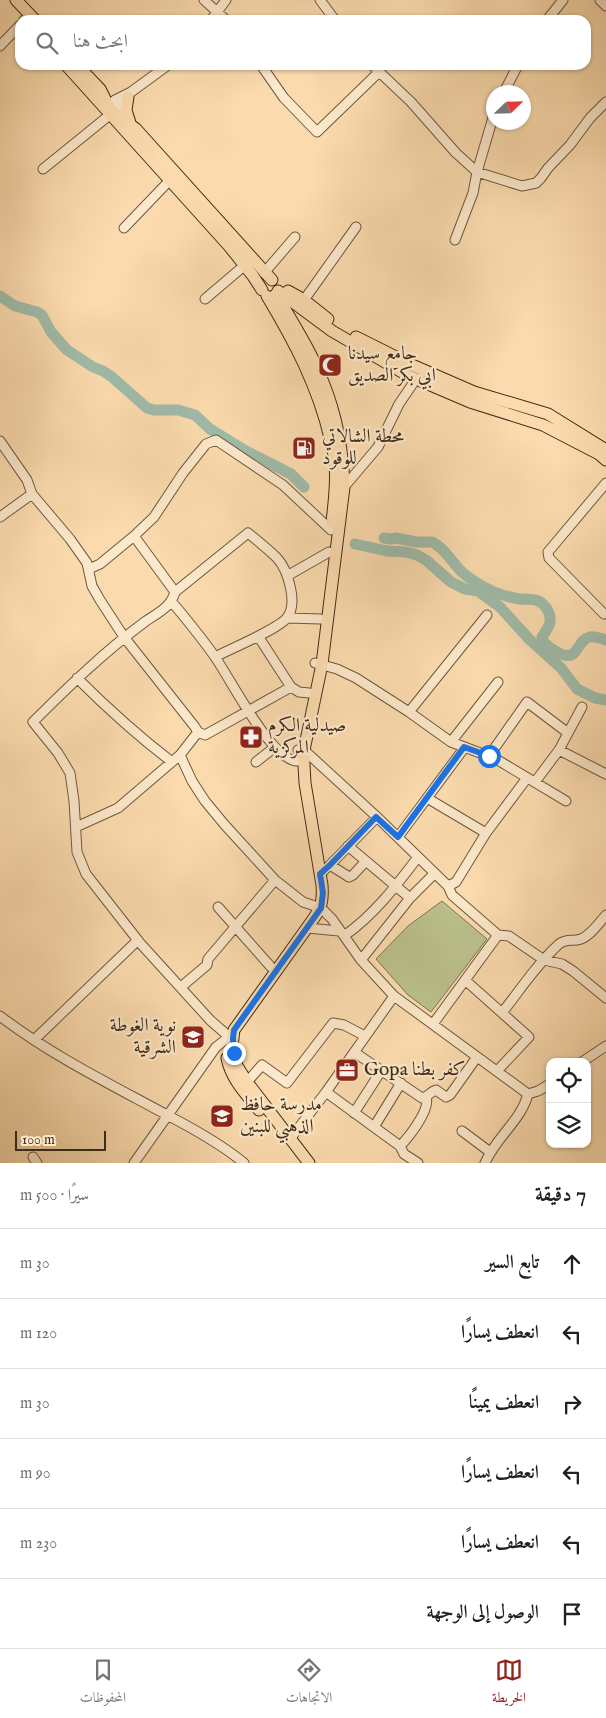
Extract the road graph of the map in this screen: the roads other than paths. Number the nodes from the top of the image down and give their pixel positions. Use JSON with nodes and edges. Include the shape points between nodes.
{"nodes":[{"id":1,"x":7,"y":0,"type":"edge"},
{"id":2,"x":16,"y":0,"type":"edge"},
{"id":3,"x":204,"y":0,"type":"edge"},
{"id":4,"x":226,"y":0,"type":"edge"},
{"id":5,"x":320,"y":0,"type":"edge"},
{"id":6,"x":563,"y":0,"type":"edge"},
{"id":7,"x":600,"y":0,"type":"edge"},
{"id":8,"x":606,"y":6,"type":"edge"},
{"id":9,"x":217,"y":11,"type":"junction"},
{"id":10,"x":20,"y":15,"type":"edge"},
{"id":11,"x":30,"y":15,"type":"edge"},
{"id":12,"x":214,"y":15,"type":"edge"},
{"id":13,"x":221,"y":15,"type":"edge"},
{"id":14,"x":331,"y":15,"type":"edge"},
{"id":15,"x":551,"y":15,"type":"edge"},
{"id":16,"x":15,"y":30,"type":"edge"},
{"id":17,"x":0,"y":46,"type":"edge"},
{"id":18,"x":72,"y":70,"type":"edge"},
{"id":19,"x":80,"y":70,"type":"edge"},
{"id":20,"x":162,"y":70,"type":"edge"},
{"id":21,"x":264,"y":70,"type":"edge"},
{"id":22,"x":373,"y":70,"type":"edge"},
{"id":23,"x":377,"y":70,"type":"edge"},
{"id":24,"x":515,"y":70,"type":"edge"},
{"id":25,"x":86,"y":81,"type":"junction"},
{"id":26,"x":508,"y":85,"type":"edge"},
{"id":27,"x":130,"y":95,"type":"junction"},
{"id":28,"x":606,"y":102,"type":"edge"},
{"id":29,"x":109,"y":110,"type":"junction"},
{"id":30,"x":130,"y":123,"type":"junction"},
{"id":31,"x":489,"y":130,"type":"edge"},
{"id":32,"x":43,"y":168,"type":"dead end"},
{"id":33,"x":477,"y":172,"type":"junction"},
{"id":34,"x":170,"y":180,"type":"junction"},
{"id":35,"x":356,"y":227,"type":"dead end"},
{"id":36,"x":124,"y":228,"type":"dead end"},
{"id":37,"x":295,"y":237,"type":"dead end"},
{"id":38,"x":455,"y":240,"type":"dead end"},
{"id":39,"x":245,"y":265,"type":"junction"},
{"id":40,"x":271,"y":287,"type":"junction"},
{"id":41,"x":205,"y":299,"type":"dead end"},
{"id":42,"x":304,"y":300,"type":"junction"},
{"id":43,"x":416,"y":379,"type":"junction"},
{"id":44,"x":0,"y":441,"type":"edge"},
{"id":45,"x":604,"y":452,"type":"edge"},
{"id":46,"x":606,"y":483,"type":"edge"},
{"id":47,"x":344,"y":487,"type":"junction"},
{"id":48,"x":32,"y":494,"type":"junction"},
{"id":49,"x":0,"y":518,"type":"edge"},
{"id":50,"x":331,"y":530,"type":"junction"},
{"id":51,"x":134,"y":536,"type":"junction"},
{"id":52,"x":329,"y":552,"type":"junction"},
{"id":53,"x":89,"y":569,"type":"junction"},
{"id":54,"x":287,"y":576,"type":"junction"},
{"id":55,"x":174,"y":592,"type":"junction"},
{"id":56,"x":172,"y":602,"type":"junction"},
{"id":57,"x":604,"y":614,"type":"dead end"},
{"id":58,"x":487,"y":615,"type":"dead end"},
{"id":59,"x":287,"y":618,"type":"junction"},
{"id":60,"x":321,"y":619,"type":"junction"},
{"id":61,"x":258,"y":636,"type":"junction"},
{"id":62,"x":124,"y":637,"type":"junction"},
{"id":63,"x":215,"y":657,"type":"junction"},
{"id":64,"x":319,"y":664,"type":"junction"},
{"id":65,"x":77,"y":678,"type":"junction"},
{"id":66,"x":498,"y":682,"type":"dead end"},
{"id":67,"x":291,"y":687,"type":"junction"},
{"id":68,"x":309,"y":693,"type":"junction"},
{"id":69,"x":582,"y":707,"type":"dead end"},
{"id":70,"x":248,"y":710,"type":"junction"},
{"id":71,"x":409,"y":712,"type":"junction"},
{"id":72,"x":198,"y":732,"type":"junction"},
{"id":73,"x":568,"y":733,"type":"junction"},
{"id":74,"x":451,"y":742,"type":"junction"},
{"id":75,"x":275,"y":747,"type":"junction"},
{"id":76,"x":464,"y":747,"type":"junction"},
{"id":77,"x":558,"y":750,"type":"junction"},
{"id":78,"x":300,"y":754,"type":"junction"},
{"id":79,"x":180,"y":755,"type":"junction"},
{"id":80,"x":489,"y":756,"type":"junction"},
{"id":81,"x":172,"y":762,"type":"junction"},
{"id":82,"x":256,"y":762,"type":"dead end"},
{"id":83,"x":606,"y":774,"type":"edge"},
{"id":84,"x":531,"y":780,"type":"junction"},
{"id":85,"x":427,"y":798,"type":"junction"},
{"id":86,"x":566,"y":801,"type":"dead end"},
{"id":87,"x":376,"y":817,"type":"junction"},
{"id":88,"x":76,"y":827,"type":"junction"},
{"id":89,"x":486,"y":833,"type":"junction"},
{"id":90,"x":398,"y":837,"type":"junction"},
{"id":91,"x":348,"y":846,"type":"junction"},
{"id":92,"x":418,"y":857,"type":"junction"},
{"id":93,"x":366,"y":862,"type":"junction"},
{"id":94,"x":330,"y":865,"type":"junction"},
{"id":95,"x":320,"y":874,"type":"junction"},
{"id":96,"x":434,"y":874,"type":"junction"},
{"id":97,"x":275,"y":880,"type":"junction"},
{"id":98,"x":396,"y":886,"type":"junction"},
{"id":99,"x":448,"y":886,"type":"junction"},
{"id":100,"x":410,"y":898,"type":"junction"},
{"id":101,"x":218,"y":907,"type":"dead end"},
{"id":102,"x":317,"y":907,"type":"junction"},
{"id":103,"x":606,"y":915,"type":"edge"},
{"id":104,"x":235,"y":926,"type":"junction"},
{"id":105,"x":307,"y":928,"type":"junction"},
{"id":106,"x":342,"y":933,"type":"junction"},
{"id":107,"x":498,"y":934,"type":"junction"},
{"id":108,"x":138,"y":940,"type":"junction"},
{"id":109,"x":361,"y":960,"type":"junction"},
{"id":110,"x":544,"y":960,"type":"junction"},
{"id":111,"x":271,"y":967,"type":"junction"},
{"id":112,"x":464,"y":980,"type":"junction"},
{"id":113,"x":181,"y":987,"type":"junction"},
{"id":114,"x":394,"y":996,"type":"junction"},
{"id":115,"x":606,"y":998,"type":"edge"},
{"id":116,"x":502,"y":1013,"type":"junction"},
{"id":117,"x":0,"y":1016,"type":"edge"},
{"id":118,"x":433,"y":1024,"type":"junction"},
{"id":119,"x":365,"y":1036,"type":"junction"},
{"id":120,"x":226,"y":1037,"type":"junction"},
{"id":121,"x":34,"y":1040,"type":"junction"},
{"id":122,"x":606,"y":1046,"type":"edge"},
{"id":123,"x":354,"y":1052,"type":"junction"},
{"id":124,"x":477,"y":1057,"type":"junction"},
{"id":125,"x":588,"y":1058,"type":"edge"},
{"id":126,"x":381,"y":1071,"type":"junction"},
{"id":127,"x":497,"y":1071,"type":"junction"},
{"id":128,"x":247,"y":1082,"type":"junction"},
{"id":129,"x":401,"y":1083,"type":"junction"},
{"id":130,"x":546,"y":1086,"type":"edge"},
{"id":131,"x":326,"y":1092,"type":"junction"},
{"id":132,"x":528,"y":1094,"type":"junction"},
{"id":133,"x":426,"y":1097,"type":"junction"},
{"id":134,"x":354,"y":1113,"type":"junction"},
{"id":135,"x":168,"y":1116,"type":"junction"},
{"id":136,"x":374,"y":1127,"type":"junction"},
{"id":137,"x":462,"y":1131,"type":"dead end"},
{"id":138,"x":290,"y":1139,"type":"junction"},
{"id":139,"x":400,"y":1146,"type":"junction"},
{"id":140,"x":490,"y":1152,"type":"junction"},
{"id":141,"x":134,"y":1163,"type":"edge"},
{"id":142,"x":244,"y":1163,"type":"edge"},
{"id":143,"x":300,"y":1163,"type":"edge"},
{"id":144,"x":309,"y":1163,"type":"edge"},
{"id":145,"x":418,"y":1163,"type":"edge"},
{"id":146,"x":485,"y":1163,"type":"edge"}],
"edges":[{"from":1,"to":10,"type":"main road"},
{"from":2,"to":11,"type":"main road"},
{"from":3,"to":9,"type":"street"},
{"from":4,"to":9,"type":"street"},
{"from":5,"to":14,"type":"street"},
{"from":6,"to":15,"type":"street"},
{"from":7,"to":8,"type":"street"},
{"from":9,"to":12,"type":"street"},
{"from":9,"to":13,"type":"street"},
{"from":16,"to":17,"type":"street"},
{"from":18,"to":25,"type":"main road"},
{"from":19,"to":25,"type":"main road"},
{"from":20,"to":27,"type":"street"},
{"from":21,"to":22,"type":"street","via":[[284,98],[317,132]]},
{"from":23,"to":33,"type":"street"},
{"from":24,"to":26,"type":"street"},
{"from":25,"to":29,"type":"main road"},
{"from":27,"to":29,"type":"street"},
{"from":27,"to":30,"type":"main road","via":[[126,110]]},
{"from":28,"to":33,"type":"street","via":[[536,183],[522,186]]},
{"from":29,"to":30,"type":"main road"},
{"from":29,"to":32,"type":"street"},
{"from":29,"to":34,"type":"main road"},
{"from":30,"to":40,"type":"main road"},
{"from":31,"to":33,"type":"street"},
{"from":33,"to":38,"type":"street","via":[[473,193]]},
{"from":34,"to":36,"type":"street"},
{"from":34,"to":39,"type":"main road"},
{"from":35,"to":42,"type":"street"},
{"from":37,"to":40,"type":"street"},
{"from":39,"to":40,"type":"main road"},
{"from":39,"to":41,"type":"street"},
{"from":40,"to":42,"type":"main road"},
{"from":40,"to":43,"type":"main road","via":[[354,345]]},
{"from":40,"to":47,"type":"main road","via":[[324,383],[333,411]]},
{"from":40,"to":50,"type":"main road","via":[[324,413],[335,463]]},
{"from":42,"to":45,"type":"main road","via":[[364,342],[474,392],[548,414]]},
{"from":43,"to":45,"type":"main road","via":[[470,402],[543,425]]},
{"from":43,"to":47,"type":"street","via":[[399,404],[378,447]]},
{"from":44,"to":48,"type":"street","via":[[27,480]]},
{"from":46,"to":57,"type":"street","via":[[548,552],[549,558]]},
{"from":47,"to":64,"type":"main road"},
{"from":48,"to":49,"type":"street"},
{"from":48,"to":53,"type":"street","via":[[70,539]]},
{"from":50,"to":51,"type":"street","via":[[283,485],[216,440],[206,444],[154,517]]},
{"from":50,"to":52,"type":"main road"},
{"from":51,"to":53,"type":"street"},
{"from":51,"to":55,"type":"street"},
{"from":52,"to":54,"type":"street"},
{"from":52,"to":60,"type":"main road"},
{"from":53,"to":62,"type":"street","via":[[92,586]]},
{"from":54,"to":55,"type":"street","via":[[278,559],[248,533]]},
{"from":54,"to":59,"type":"street","via":[[292,598]]},
{"from":55,"to":56,"type":"street"},
{"from":56,"to":62,"type":"street"},
{"from":56,"to":63,"type":"street"},
{"from":58,"to":71,"type":"street"},
{"from":59,"to":60,"type":"street"},
{"from":59,"to":61,"type":"street"},
{"from":60,"to":64,"type":"main road"},
{"from":61,"to":63,"type":"street"},
{"from":61,"to":67,"type":"street"},
{"from":62,"to":65,"type":"street"},
{"from":62,"to":72,"type":"street"},
{"from":63,"to":70,"type":"street"},
{"from":64,"to":68,"type":"main road"},
{"from":64,"to":71,"type":"street","via":[[356,678]]},
{"from":64,"to":78,"type":"main road"},
{"from":65,"to":81,"type":"street","via":[[144,741]]},
{"from":65,"to":88,"type":"street","via":[[33,722],[70,773]]},
{"from":66,"to":74,"type":"street"},
{"from":67,"to":68,"type":"street"},
{"from":67,"to":70,"type":"street"},
{"from":68,"to":78,"type":"main road"},
{"from":69,"to":73,"type":"street"},
{"from":70,"to":72,"type":"street","via":[[204,735]]},
{"from":70,"to":75,"type":"street"},
{"from":71,"to":74,"type":"street"},
{"from":72,"to":79,"type":"street"},
{"from":73,"to":77,"type":"street"},
{"from":73,"to":80,"type":"street","via":[[526,702]]},
{"from":74,"to":76,"type":"street"},
{"from":75,"to":78,"type":"street","via":[[292,761]]},
{"from":75,"to":82,"type":"street"},
{"from":76,"to":80,"type":"street"},
{"from":76,"to":85,"type":"street"},
{"from":77,"to":83,"type":"street"},
{"from":77,"to":84,"type":"street"},
{"from":78,"to":87,"type":"street"},
{"from":78,"to":95,"type":"main road"},
{"from":78,"to":102,"type":"main road","via":[[298,788]]},
{"from":79,"to":81,"type":"street"},
{"from":79,"to":97,"type":"street","via":[[205,801]]},
{"from":80,"to":84,"type":"street"},
{"from":81,"to":88,"type":"street","via":[[118,808]]},
{"from":84,"to":86,"type":"street"},
{"from":84,"to":89,"type":"street"},
{"from":85,"to":89,"type":"street"},
{"from":85,"to":90,"type":"street"},
{"from":87,"to":90,"type":"street"},
{"from":87,"to":91,"type":"street"},
{"from":88,"to":108,"type":"street","via":[[77,852],[86,874]]},
{"from":89,"to":99,"type":"street","via":[[456,882]]},
{"from":90,"to":92,"type":"street"},
{"from":91,"to":93,"type":"street"},
{"from":91,"to":94,"type":"street"},
{"from":92,"to":96,"type":"street"},
{"from":92,"to":98,"type":"street"},
{"from":93,"to":94,"type":"street","via":[[349,877]]},
{"from":93,"to":98,"type":"street"},
{"from":94,"to":95,"type":"street"},
{"from":95,"to":102,"type":"main road","via":[[323,893]]},
{"from":96,"to":99,"type":"street"},
{"from":96,"to":100,"type":"street"},
{"from":97,"to":102,"type":"street","via":[[303,902]]},
{"from":97,"to":104,"type":"street"},
{"from":98,"to":100,"type":"street"},
{"from":98,"to":106,"type":"street","via":[[357,927]]},
{"from":99,"to":107,"type":"street","via":[[452,894]]},
{"from":100,"to":109,"type":"street"},
{"from":101,"to":104,"type":"street"},
{"from":102,"to":105,"type":"main road"},
{"from":102,"to":106,"type":"street"},
{"from":102,"to":111,"type":"main road"},
{"from":103,"to":110,"type":"street","via":[[584,938],[561,942]]},
{"from":104,"to":111,"type":"street"},
{"from":104,"to":113,"type":"street","via":[[208,959],[207,965]]},
{"from":105,"to":106,"type":"street"},
{"from":105,"to":128,"type":"main road","via":[[234,1030],[232,1046],[235,1059]]},
{"from":106,"to":109,"type":"street"},
{"from":107,"to":110,"type":"street","via":[[509,936]]},
{"from":107,"to":112,"type":"street"},
{"from":108,"to":113,"type":"street"},
{"from":108,"to":121,"type":"street"},
{"from":109,"to":114,"type":"street"},
{"from":110,"to":115,"type":"street","via":[[562,964]]},
{"from":110,"to":116,"type":"street"},
{"from":111,"to":120,"type":"main road","via":[[240,1010]]},
{"from":112,"to":116,"type":"street"},
{"from":112,"to":118,"type":"street"},
{"from":113,"to":120,"type":"street"},
{"from":114,"to":118,"type":"street"},
{"from":114,"to":119,"type":"street"},
{"from":116,"to":127,"type":"street","via":[[529,1037]]},
{"from":117,"to":121,"type":"street"},
{"from":118,"to":124,"type":"street"},
{"from":119,"to":123,"type":"street"},
{"from":119,"to":128,"type":"street","via":[[333,1023],[287,1083],[262,1064]]},
{"from":120,"to":135,"type":"street"},
{"from":120,"to":143,"type":"main road","via":[[228,1063],[240,1086]]},
{"from":121,"to":135,"type":"street"},
{"from":122,"to":125,"type":"street"},
{"from":123,"to":126,"type":"street"},
{"from":123,"to":131,"type":"street"},
{"from":124,"to":127,"type":"street"},
{"from":124,"to":133,"type":"street","via":[[450,1096],[436,1090]]},
{"from":126,"to":129,"type":"street"},
{"from":126,"to":134,"type":"street"},
{"from":127,"to":132,"type":"street"},
{"from":128,"to":138,"type":"main road"},
{"from":129,"to":133,"type":"street","via":[[422,1098]]},
{"from":129,"to":136,"type":"street"},
{"from":130,"to":132,"type":"street"},
{"from":131,"to":134,"type":"street"},
{"from":131,"to":138,"type":"street"},
{"from":132,"to":140,"type":"street","via":[[524,1108]]},
{"from":133,"to":139,"type":"street","via":[[426,1109]]},
{"from":134,"to":136,"type":"street"},
{"from":135,"to":141,"type":"street"},
{"from":135,"to":142,"type":"street","via":[[212,1140]]},
{"from":136,"to":139,"type":"street"},
{"from":137,"to":140,"type":"street"},
{"from":138,"to":144,"type":"main road"},
{"from":139,"to":145,"type":"street","via":[[404,1154]]},
{"from":140,"to":146,"type":"street"}]}
